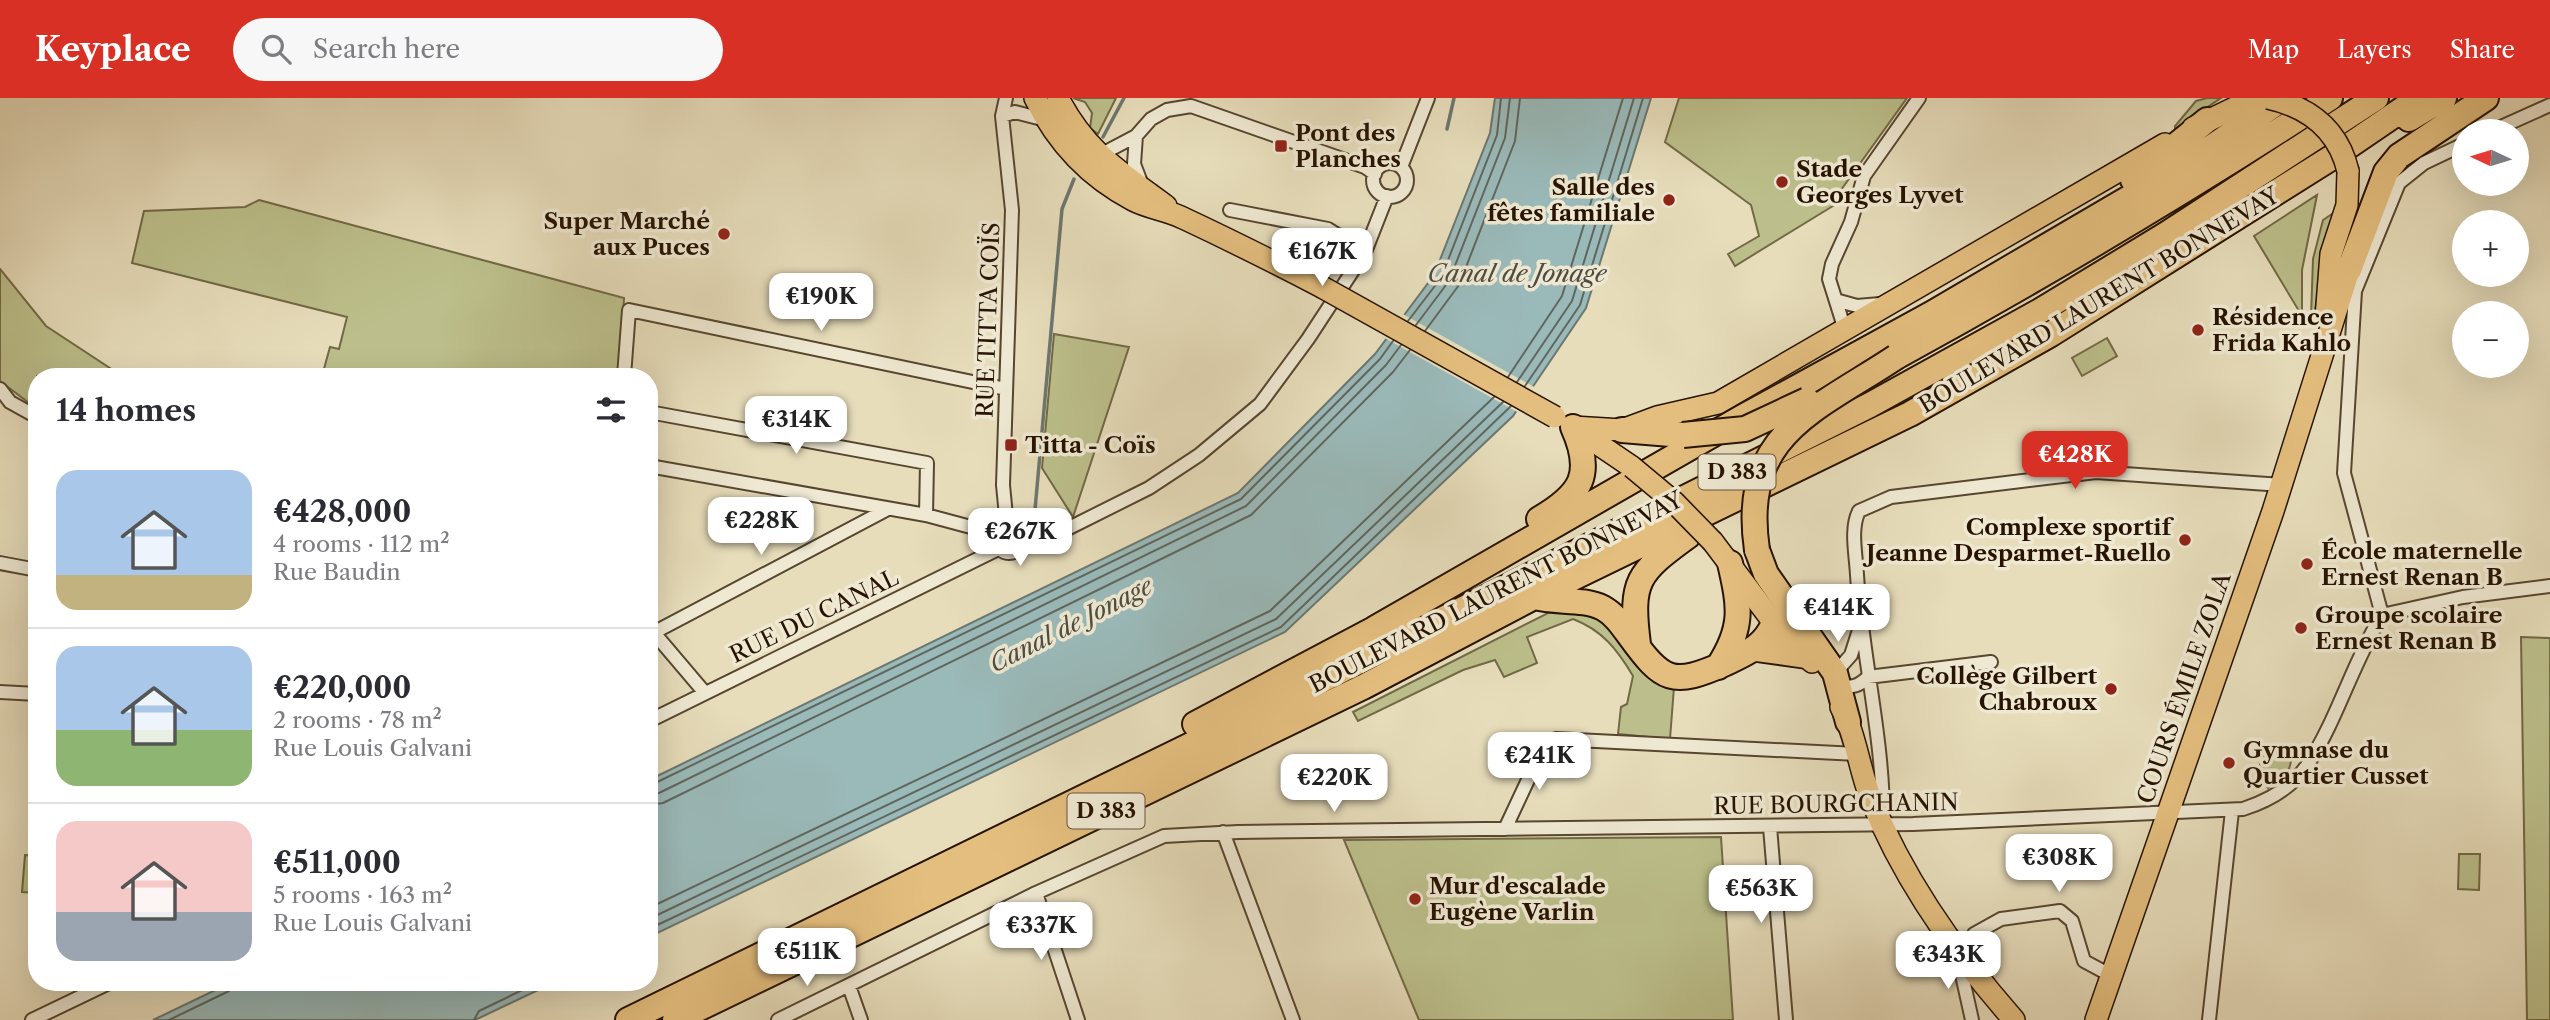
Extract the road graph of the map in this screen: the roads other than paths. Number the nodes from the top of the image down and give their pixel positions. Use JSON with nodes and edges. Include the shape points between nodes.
{"nodes":[{"id":1,"x":1006,"y":98,"type":"edge"},
{"id":2,"x":1035,"y":98,"type":"edge"},
{"id":3,"x":1058,"y":98,"type":"edge"},
{"id":4,"x":1428,"y":98,"type":"edge"},
{"id":5,"x":1919,"y":98,"type":"edge"},
{"id":6,"x":2255,"y":98,"type":"edge"},
{"id":7,"x":2268,"y":98,"type":"edge"},
{"id":8,"x":2284,"y":98,"type":"edge"},
{"id":9,"x":2291,"y":98,"type":"edge"},
{"id":10,"x":2329,"y":98,"type":"edge"},
{"id":11,"x":2375,"y":98,"type":"edge"},
{"id":12,"x":2419,"y":98,"type":"edge"},
{"id":13,"x":2444,"y":98,"type":"edge"},
{"id":14,"x":2486,"y":99,"type":"edge"},
{"id":15,"x":2550,"y":105,"type":"edge"},
{"id":16,"x":1002,"y":116,"type":"junction"},
{"id":17,"x":2519,"y":119,"type":"edge"},
{"id":18,"x":1046,"y":120,"type":"junction"},
{"id":19,"x":2207,"y":120,"type":"junction"},
{"id":20,"x":1136,"y":136,"type":"junction"},
{"id":21,"x":2452,"y":150,"type":"edge"},
{"id":22,"x":1091,"y":157,"type":"junction"},
{"id":23,"x":2340,"y":164,"type":"junction"},
{"id":24,"x":1401,"y":167,"type":"junction"},
{"id":25,"x":1375,"y":174,"type":"junction"},
{"id":26,"x":1143,"y":189,"type":"junction"},
{"id":27,"x":1387,"y":196,"type":"junction"},
{"id":28,"x":2173,"y":199,"type":"junction"},
{"id":29,"x":1230,"y":210,"type":"dead end"},
{"id":30,"x":1179,"y":216,"type":"junction"},
{"id":31,"x":1365,"y":252,"type":"junction"},
{"id":32,"x":2349,"y":270,"type":"joint"},
{"id":33,"x":1905,"y":294,"type":"junction"},
{"id":34,"x":1839,"y":302,"type":"junction"},
{"id":35,"x":2343,"y":328,"type":"junction"},
{"id":36,"x":1845,"y":330,"type":"junction"},
{"id":37,"x":1896,"y":357,"type":"junction"},
{"id":38,"x":625,"y":368,"type":"edge"},
{"id":39,"x":1006,"y":388,"type":"junction"},
{"id":40,"x":0,"y":389,"type":"edge"},
{"id":41,"x":28,"y":412,"type":"edge"},
{"id":42,"x":2304,"y":412,"type":"junction"},
{"id":43,"x":658,"y":414,"type":"edge"},
{"id":44,"x":1564,"y":422,"type":"junction"},
{"id":45,"x":1622,"y":430,"type":"junction"},
{"id":46,"x":1679,"y":446,"type":"junction"},
{"id":47,"x":658,"y":468,"type":"edge"},
{"id":48,"x":2282,"y":485,"type":"junction"},
{"id":49,"x":886,"y":510,"type":"junction"},
{"id":50,"x":1712,"y":512,"type":"junction"},
{"id":51,"x":926,"y":515,"type":"junction"},
{"id":52,"x":1002,"y":530,"type":"junction"},
{"id":53,"x":1023,"y":539,"type":"junction"},
{"id":54,"x":998,"y":548,"type":"junction"},
{"id":55,"x":0,"y":563,"type":"edge"},
{"id":56,"x":1730,"y":563,"type":"junction"},
{"id":57,"x":28,"y":568,"type":"edge"},
{"id":58,"x":2550,"y":586,"type":"edge"},
{"id":59,"x":1534,"y":597,"type":"junction"},
{"id":60,"x":2382,"y":615,"type":"junction"},
{"id":61,"x":1774,"y":623,"type":"junction"},
{"id":62,"x":1860,"y":623,"type":"junction"},
{"id":63,"x":658,"y":626,"type":"edge"},
{"id":64,"x":1374,"y":629,"type":"junction"},
{"id":65,"x":658,"y":638,"type":"edge"},
{"id":66,"x":1639,"y":648,"type":"junction"},
{"id":67,"x":1757,"y":649,"type":"junction"},
{"id":68,"x":1851,"y":655,"type":"junction"},
{"id":69,"x":1807,"y":656,"type":"junction"},
{"id":70,"x":1866,"y":662,"type":"junction"},
{"id":71,"x":1990,"y":662,"type":"dead end"},
{"id":72,"x":1718,"y":667,"type":"junction"},
{"id":73,"x":1868,"y":677,"type":"junction"},
{"id":74,"x":1837,"y":680,"type":"junction"},
{"id":75,"x":0,"y":692,"type":"edge"},
{"id":76,"x":705,"y":693,"type":"junction"},
{"id":77,"x":28,"y":694,"type":"edge"},
{"id":78,"x":658,"y":716,"type":"edge"},
{"id":79,"x":1848,"y":722,"type":"junction"},
{"id":80,"x":1857,"y":754,"type":"junction"},
{"id":81,"x":1075,"y":802,"type":"junction"},
{"id":82,"x":2232,"y":811,"type":"junction"},
{"id":83,"x":2168,"y":813,"type":"junction"},
{"id":84,"x":1884,"y":825,"type":"junction"},
{"id":85,"x":1770,"y":827,"type":"junction"},
{"id":86,"x":1505,"y":829,"type":"junction"},
{"id":87,"x":1223,"y":832,"type":"junction"},
{"id":88,"x":1035,"y":893,"type":"junction"},
{"id":89,"x":1974,"y":934,"type":"dead end"},
{"id":90,"x":1958,"y":954,"type":"junction"},
{"id":91,"x":2112,"y":976,"type":"junction"},
{"id":92,"x":849,"y":986,"type":"junction"},
{"id":93,"x":92,"y":991,"type":"edge"},
{"id":94,"x":32,"y":1020,"type":"edge"},
{"id":95,"x":628,"y":1020,"type":"edge"},
{"id":96,"x":675,"y":1020,"type":"edge"},
{"id":97,"x":778,"y":1020,"type":"edge"},
{"id":98,"x":861,"y":1020,"type":"edge"},
{"id":99,"x":1078,"y":1020,"type":"edge"},
{"id":100,"x":1293,"y":1020,"type":"edge"},
{"id":101,"x":1786,"y":1020,"type":"edge"},
{"id":102,"x":1972,"y":1020,"type":"edge"},
{"id":103,"x":2014,"y":1020,"type":"edge"},
{"id":104,"x":2096,"y":1020,"type":"edge"},
{"id":105,"x":2209,"y":1020,"type":"edge"}],
"edges":[{"from":1,"to":16,"type":"street","name":"RUE TITTA COÏS"},
{"from":2,"to":18,"type":"main road"},
{"from":3,"to":22,"type":"main road"},
{"from":4,"to":24,"type":"street"},
{"from":5,"to":34,"type":"street","via":[[1864,176],[1829,279]]},
{"from":6,"to":19,"type":"main road"},
{"from":7,"to":23,"type":"main road","bridge":true,"via":[[2306,111],[2325,125],[2340,146]]},
{"from":8,"to":46,"type":"highway","via":[[2188,164],[1931,314]]},
{"from":9,"to":28,"type":"highway","via":[[2185,184]]},
{"from":10,"to":28,"type":"highway"},
{"from":11,"to":81,"type":"highway","name":"BOULEVARD LAURENT BONNEVAY","number":"D 383","via":[[2040,311],[1870,405]]},
{"from":12,"to":23,"type":"highway","name":"BOULEVARD LAURENT BONNEVAY","number":"D 383"},
{"from":13,"to":23,"type":"highway"},
{"from":14,"to":32,"type":"highway","via":[[2399,156],[2386,172]]},
{"from":15,"to":17,"type":"street"},
{"from":16,"to":18,"type":"street","via":[[1016,112]]},
{"from":16,"to":39,"type":"street","name":"RUE TITTA COÏS","via":[[1012,210]]},
{"from":18,"to":22,"type":"main road","via":[[1068,152]]},
{"from":19,"to":33,"type":"main road"},
{"from":19,"to":46,"type":"highway","via":[[2150,169],[2097,203]]},
{"from":20,"to":22,"type":"street"},
{"from":20,"to":25,"type":"street","via":[[1167,110],[1191,106]]},
{"from":20,"to":26,"type":"street","via":[[1134,164]]},
{"from":21,"to":35,"type":"street","via":[[2424,163],[2399,183]]},
{"from":22,"to":26,"type":"main road"},
{"from":22,"to":30,"type":"main road","via":[[1134,201]]},
{"from":23,"to":42,"type":"main road","name":"COURS ÉMILE ZOLA","via":[[2347,205],[2331,254],[2322,342]]},
{"from":23,"to":50,"type":"highway","name":"BOULEVARD LAURENT BONNEVAY","number":"D 383","via":[[1910,414]]},
{"from":24,"to":25,"type":"street","via":[[1386,164]]},
{"from":24,"to":27,"type":"street","via":[[1407,177],[1405,187],[1398,195]]},
{"from":25,"to":27,"type":"street","via":[[1377,190]]},
{"from":26,"to":30,"type":"main road"},
{"from":27,"to":31,"type":"street"},
{"from":28,"to":37,"type":"highway"},
{"from":29,"to":31,"type":"street","via":[[1328,229]]},
{"from":30,"to":44,"type":"main road","bridge":true,"via":[[1322,288]]},
{"from":31,"to":53,"type":"street","via":[[1259,404],[1199,455],[1149,488],[1073,527]]},
{"from":32,"to":35,"type":"main road","name":"COURS ÉMILE ZOLA"},
{"from":33,"to":34,"type":"street","via":[[1879,304]]},
{"from":33,"to":36,"type":"main road"},
{"from":34,"to":36,"type":"street"},
{"from":35,"to":42,"type":"main road","name":"COURS ÉMILE ZOLA"},
{"from":35,"to":60,"type":"street","via":[[2344,473]]},
{"from":36,"to":45,"type":"main road","via":[[1718,403]]},
{"from":37,"to":46,"type":"highway","bridge":true,"via":[[1745,429]]},
{"from":37,"to":74,"type":"highway","bridge":true,"via":[[1785,430],[1757,487],[1757,550],[1766,573]]},
{"from":38,"to":39,"type":"street","via":[[629,310]]},
{"from":39,"to":52,"type":"street","name":"RUE TITTA COÏS"},
{"from":40,"to":41,"type":"street"},
{"from":42,"to":48,"type":"main road","name":"COURS ÉMILE ZOLA"},
{"from":43,"to":51,"type":"street","via":[[927,463]]},
{"from":44,"to":45,"type":"main road"},
{"from":44,"to":56,"type":"main road","bridge":true,"via":[[1632,467],[1674,502]]},
{"from":44,"to":64,"type":"highway","via":[[1581,446],[1582,483],[1558,509],[1389,609]]},
{"from":45,"to":46,"type":"highway"},
{"from":46,"to":64,"type":"highway"},
{"from":47,"to":49,"type":"street"},
{"from":48,"to":62,"type":"street","via":[[2096,472],[1891,497],[1866,505],[1859,510],[1854,528]]},
{"from":48,"to":83,"type":"main road","name":"COURS ÉMILE ZOLA"},
{"from":49,"to":51,"type":"street"},
{"from":49,"to":63,"type":"street"},
{"from":50,"to":59,"type":"highway","name":"BOULEVARD LAURENT BONNEVAY","number":"D 383"},
{"from":50,"to":66,"type":"highway","via":[[1639,579],[1634,606]]},
{"from":51,"to":52,"type":"street"},
{"from":52,"to":53,"type":"street","via":[[1014,527]]},
{"from":52,"to":54,"type":"street"},
{"from":53,"to":54,"type":"street","via":[[1017,551],[1004,553]]},
{"from":54,"to":76,"type":"street","name":"RUE DU CANAL"},
{"from":55,"to":57,"type":"street"},
{"from":56,"to":61,"type":"main road"},
{"from":56,"to":72,"type":"highway","via":[[1738,597],[1738,626]]},
{"from":58,"to":60,"type":"street","via":[[2463,597]]},
{"from":59,"to":66,"type":"highway","via":[[1601,607]]},
{"from":59,"to":96,"type":"highway","name":"BOULEVARD LAURENT BONNEVAY","number":"D 383","via":[[1350,693]]},
{"from":60,"to":82,"type":"street","name":"RUE BOURGCHANIN","via":[[2308,765],[2281,792]]},
{"from":61,"to":67,"type":"highway"},
{"from":61,"to":69,"type":"main road"},
{"from":62,"to":68,"type":"street"},
{"from":62,"to":70,"type":"street"},
{"from":64,"to":81,"type":"highway","via":[[1115,765]]},
{"from":65,"to":76,"type":"street"},
{"from":66,"to":72,"type":"highway","via":[[1651,666],[1671,676],[1690,677]]},
{"from":67,"to":69,"type":"highway"},
{"from":67,"to":72,"type":"highway"},
{"from":68,"to":70,"type":"street"},
{"from":68,"to":74,"type":"street"},
{"from":69,"to":79,"type":"main road","via":[[1825,678]]},
{"from":70,"to":73,"type":"street"},
{"from":71,"to":73,"type":"street"},
{"from":73,"to":74,"type":"street","via":[[1850,688]]},
{"from":73,"to":84,"type":"street","via":[[1884,789]]},
{"from":74,"to":79,"type":"highway"},
{"from":75,"to":77,"type":"street"},
{"from":76,"to":78,"type":"street","name":"RUE DU CANAL"},
{"from":79,"to":80,"type":"main road"},
{"from":80,"to":84,"type":"main road"},
{"from":80,"to":86,"type":"street","via":[[1556,739],[1542,750]]},
{"from":81,"to":95,"type":"highway","name":"BOULEVARD LAURENT BONNEVAY","number":"D 383"},
{"from":82,"to":83,"type":"street","name":"RUE BOURGCHANIN"},
{"from":82,"to":105,"type":"street"},
{"from":83,"to":84,"type":"street","name":"RUE BOURGCHANIN"},
{"from":83,"to":91,"type":"main road","name":"COURS ÉMILE ZOLA"},
{"from":84,"to":85,"type":"street","name":"RUE BOURGCHANIN"},
{"from":84,"to":90,"type":"main road","via":[[1912,881]]},
{"from":85,"to":86,"type":"street","name":"RUE BOURGCHANIN"},
{"from":85,"to":101,"type":"street"},
{"from":86,"to":87,"type":"street","name":"RUE BOURGCHANIN"},
{"from":87,"to":88,"type":"street","name":"RUE BOURGCHANIN","via":[[1164,835]]},
{"from":87,"to":100,"type":"street"},
{"from":88,"to":92,"type":"street","name":"RUE BOURGCHANIN"},
{"from":88,"to":99,"type":"street"},
{"from":89,"to":91,"type":"street","via":[[2001,919],[2060,911],[2072,921],[2084,961]]},
{"from":90,"to":102,"type":"street"},
{"from":90,"to":103,"type":"main road"},
{"from":91,"to":104,"type":"main road","name":"COURS ÉMILE ZOLA"},
{"from":92,"to":97,"type":"street","name":"RUE BOURGCHANIN"},
{"from":92,"to":98,"type":"street"},
{"from":93,"to":94,"type":"street"}]}
